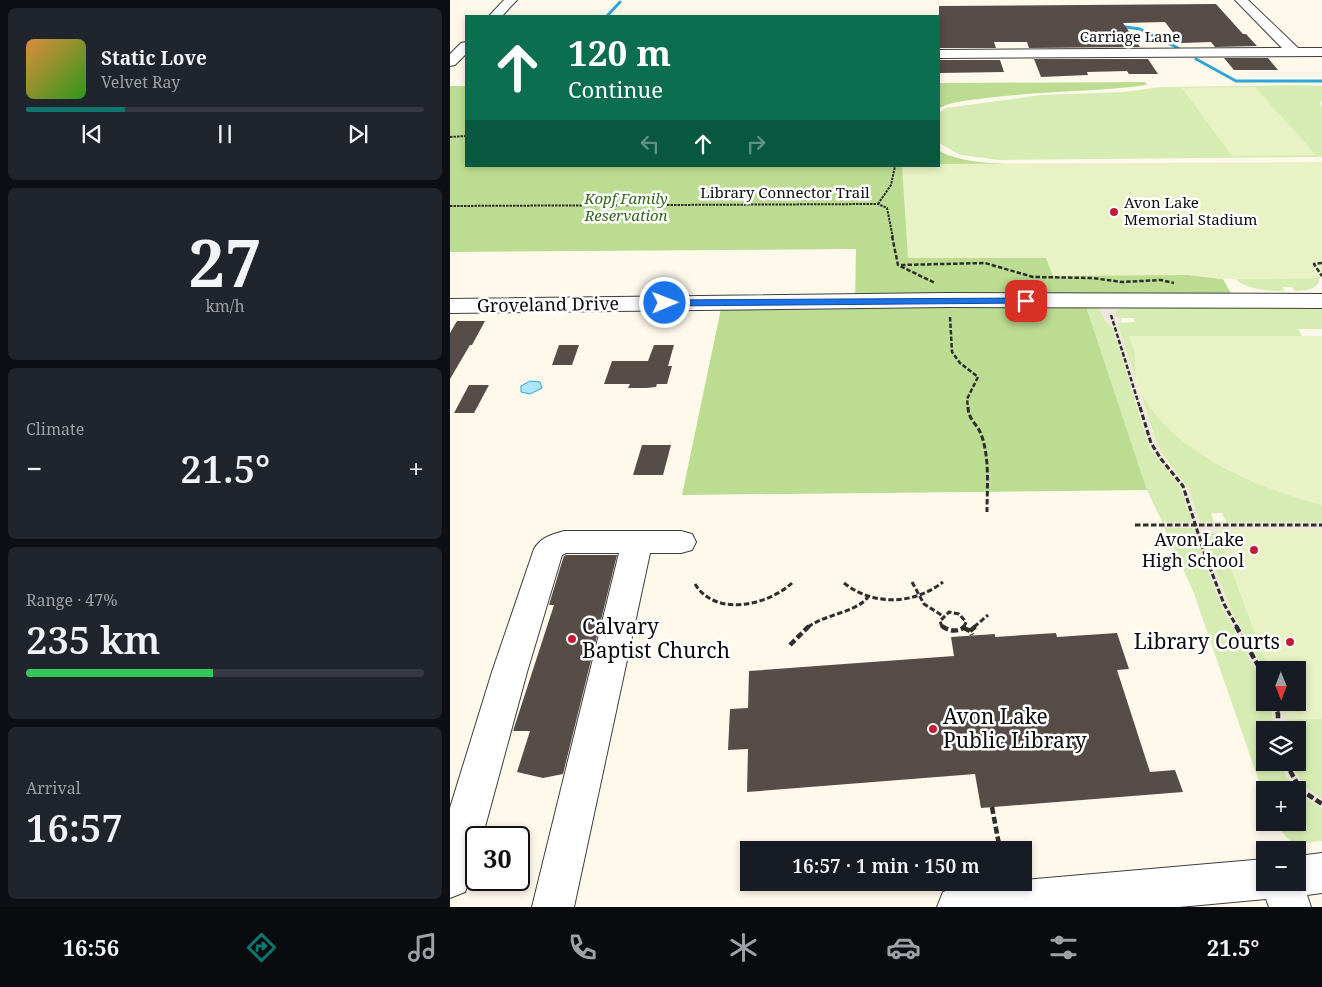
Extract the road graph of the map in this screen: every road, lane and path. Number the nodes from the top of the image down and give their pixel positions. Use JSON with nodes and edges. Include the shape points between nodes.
{"nodes":[{"id":1,"x":511,"y":0,"type":"edge"},
{"id":2,"x":1241,"y":0,"type":"edge"},
{"id":3,"x":496,"y":15,"type":"edge"},
{"id":4,"x":465,"y":47,"type":"edge"},
{"id":5,"x":1322,"y":52,"type":"edge"},
{"id":6,"x":1295,"y":53,"type":"junction"},
{"id":7,"x":940,"y":54,"type":"edge"},
{"id":8,"x":457,"y":59,"type":"edge"},
{"id":9,"x":465,"y":136,"type":"edge"},
{"id":10,"x":450,"y":137,"type":"edge"},
{"id":11,"x":895,"y":167,"type":"edge"},
{"id":12,"x":878,"y":204,"type":"junction"},
{"id":13,"x":450,"y":206,"type":"edge"},
{"id":14,"x":1322,"y":264,"type":"edge"},
{"id":15,"x":898,"y":265,"type":"junction"},
{"id":16,"x":1322,"y":276,"type":"edge"},
{"id":17,"x":1179,"y":284,"type":"dead end"},
{"id":18,"x":947,"y":300,"type":"junction"},
{"id":19,"x":1106,"y":302,"type":"junction"},
{"id":20,"x":1322,"y":302,"type":"edge"},
{"id":21,"x":450,"y":306,"type":"edge"},
{"id":22,"x":987,"y":512,"type":"dead end"},
{"id":23,"x":1135,"y":525,"type":"dead end"},
{"id":24,"x":1198,"y":525,"type":"junction"},
{"id":25,"x":1322,"y":525,"type":"edge"},
{"id":26,"x":638,"y":542,"type":"junction"},
{"id":27,"x":681,"y":542,"type":"dead end"},
{"id":28,"x":912,"y":582,"type":"dead end"},
{"id":29,"x":943,"y":582,"type":"dead end"},
{"id":30,"x":792,"y":583,"type":"dead end"},
{"id":31,"x":844,"y":583,"type":"dead end"},
{"id":32,"x":695,"y":584,"type":"dead end"},
{"id":33,"x":919,"y":596,"type":"junction"},
{"id":34,"x":868,"y":597,"type":"junction"},
{"id":35,"x":988,"y":615,"type":"dead end"},
{"id":36,"x":943,"y":616,"type":"junction"},
{"id":37,"x":964,"y":628,"type":"junction"},
{"id":38,"x":790,"y":645,"type":"dead end"},
{"id":39,"x":1256,"y":662,"type":"edge"},
{"id":40,"x":1291,"y":771,"type":"edge"},
{"id":41,"x":1322,"y":804,"type":"edge"},
{"id":42,"x":992,"y":806,"type":"dead end"},
{"id":43,"x":998,"y":841,"type":"edge"},
{"id":44,"x":1322,"y":873,"type":"edge"},
{"id":45,"x":1306,"y":875,"type":"edge"},
{"id":46,"x":450,"y":878,"type":"edge"},
{"id":47,"x":1256,"y":879,"type":"edge"},
{"id":48,"x":1285,"y":891,"type":"edge"},
{"id":49,"x":553,"y":907,"type":"edge"},
{"id":50,"x":958,"y":907,"type":"edge"},
{"id":51,"x":1290,"y":907,"type":"edge"}],
"edges":[{"from":1,"to":3,"type":"street"},
{"from":2,"to":6,"type":"street"},
{"from":4,"to":8,"type":"street"},
{"from":5,"to":6,"type":"street","name":"Carriage Lane"},
{"from":6,"to":7,"type":"street","name":"Carriage Lane"},
{"from":9,"to":10,"type":"path"},
{"from":11,"to":12,"type":"path","via":[[891,185]]},
{"from":12,"to":13,"type":"path","name":"Library Connector Trail"},
{"from":12,"to":15,"type":"path","name":"Library Connector Trail","via":[[886,208]]},
{"from":14,"to":16,"type":"path","via":[[1314,264]]},
{"from":15,"to":17,"type":"path","via":[[985,263],[1033,277],[1122,282],[1161,280]]},
{"from":15,"to":18,"type":"path","via":[[938,284]]},
{"from":18,"to":19,"type":"street","name":"Groveland Drive"},
{"from":18,"to":21,"type":"street","name":"Groveland Drive"},
{"from":18,"to":22,"type":"path","via":[[953,325],[952,352],[978,377],[967,399],[968,414],[981,434],[987,468]]},
{"from":19,"to":20,"type":"street","name":"Groveland Drive"},
{"from":19,"to":24,"type":"path","via":[[1151,443],[1183,486]]},
{"from":23,"to":24,"type":"path"},
{"from":24,"to":25,"type":"path"},
{"from":24,"to":39,"type":"path","via":[[1205,555],[1224,604]]},
{"from":26,"to":27,"type":"street"},
{"from":26,"to":46,"type":"street","via":[[564,542],[550,549],[530,605]]},
{"from":26,"to":49,"type":"street"},
{"from":28,"to":33,"type":"path"},
{"from":29,"to":33,"type":"path","via":[[938,588]]},
{"from":30,"to":32,"type":"path","via":[[785,591],[763,602],[735,605],[705,595]]},
{"from":31,"to":34,"type":"path"},
{"from":33,"to":34,"type":"path","via":[[896,599]]},
{"from":33,"to":36,"type":"path","via":[[924,604]]},
{"from":34,"to":38,"type":"path","via":[[860,606],[813,623]]},
{"from":35,"to":37,"type":"path","via":[[971,633]]},
{"from":36,"to":37,"type":"path","via":[[956,612],[963,616]]},
{"from":36,"to":37,"type":"path","via":[[940,621],[942,627],[949,631]]},
{"from":40,"to":41,"type":"path","via":[[1301,790]]},
{"from":42,"to":43,"type":"path"},
{"from":44,"to":45,"type":"street"},
{"from":47,"to":50,"type":"street"},
{"from":48,"to":51,"type":"street"}]}
